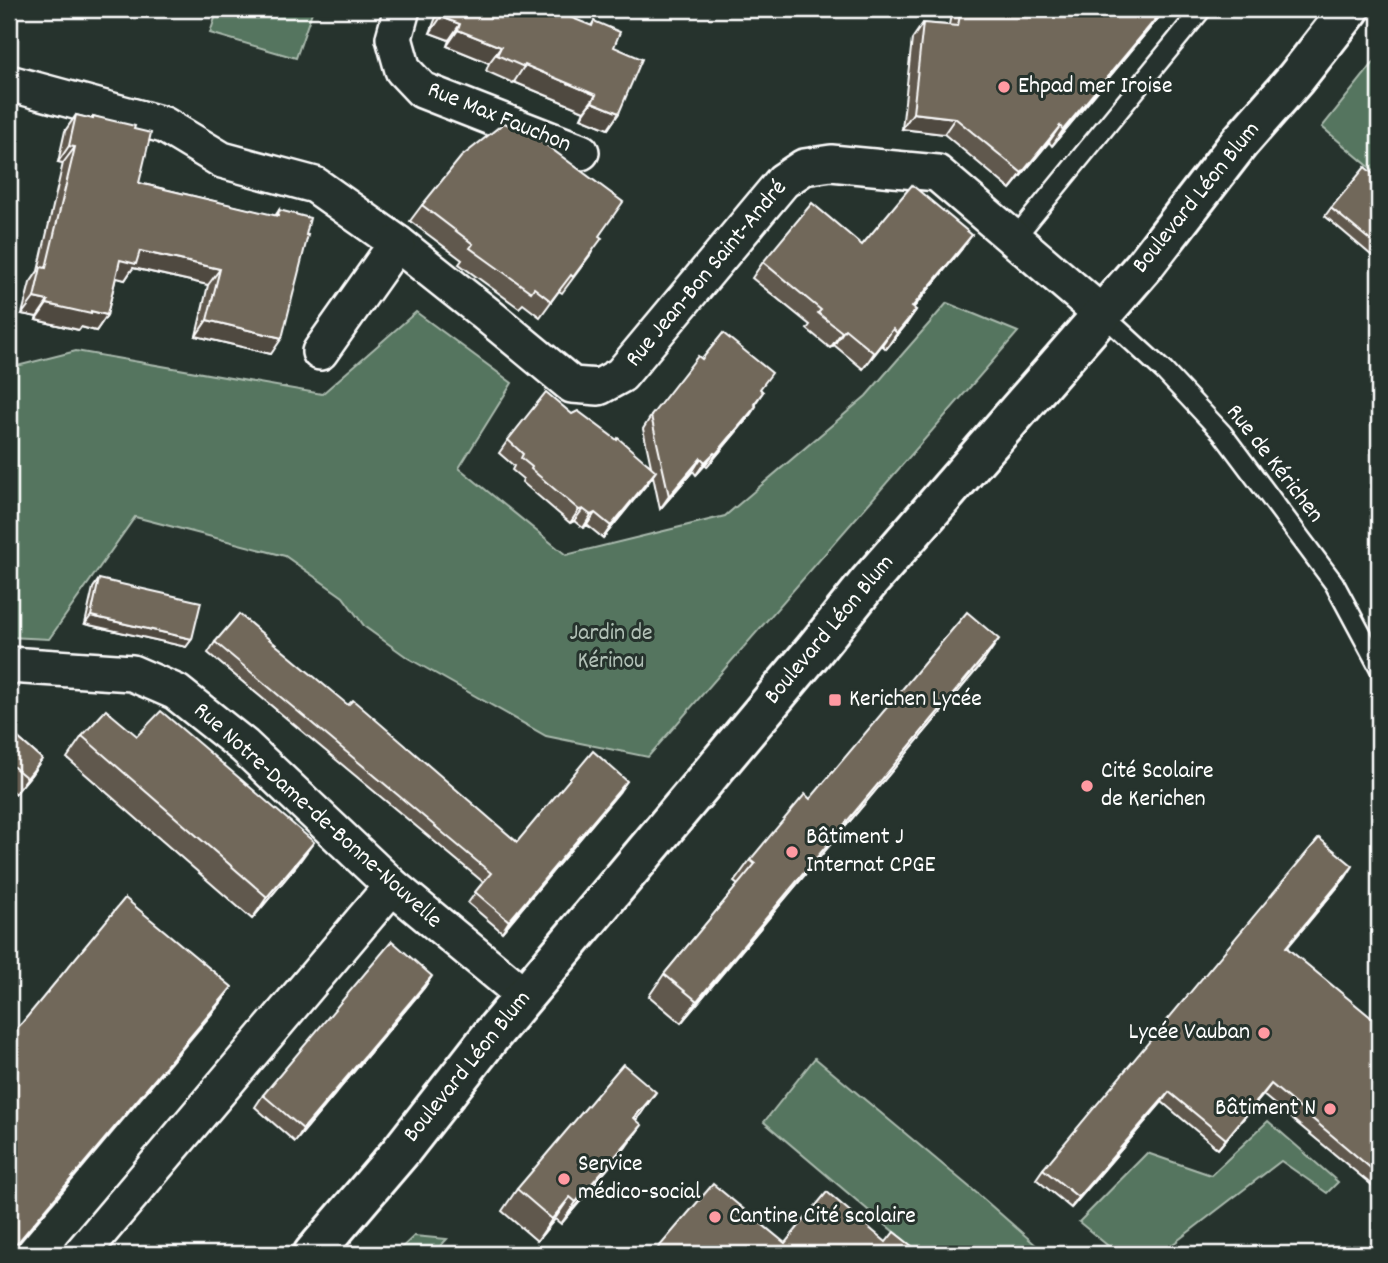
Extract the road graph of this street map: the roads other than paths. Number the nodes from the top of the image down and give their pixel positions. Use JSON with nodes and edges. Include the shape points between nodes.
{"nodes":[{"id":1,"x":402,"y":9,"type":"edge"},
{"id":2,"x":1202,"y":9,"type":"edge"},
{"id":3,"x":1350,"y":9,"type":"edge"},
{"id":4,"x":9,"y":83,"type":"edge"},
{"id":5,"x":581,"y":152,"type":"dead end"},
{"id":6,"x":1014,"y":239,"type":"junction"},
{"id":7,"x":397,"y":243,"type":"junction"},
{"id":8,"x":1101,"y":313,"type":"junction"},
{"id":9,"x":320,"y":352,"type":"dead end"},
{"id":10,"x":9,"y":665,"type":"edge"},
{"id":11,"x":1379,"y":667,"type":"edge"},
{"id":12,"x":392,"y":886,"type":"junction"},
{"id":13,"x":525,"y":996,"type":"junction"},
{"id":14,"x":81,"y":1254,"type":"edge"},
{"id":15,"x":313,"y":1254,"type":"edge"}],
"edges":[{"from":1,"to":5,"type":"street","name":"Rue Max Fauchon","via":[[394,38],[403,70],[422,90]]},
{"from":2,"to":6,"type":"lane"},
{"from":3,"to":8,"type":"main road","name":"Boulevard Léon Blum","via":[[1151,258]]},
{"from":4,"to":7,"type":"street","name":"Rue Jean-Bon Saint-André","via":[[164,125],[222,160],[315,185]]},
{"from":6,"to":7,"type":"street","name":"Rue Jean-Bon Saint-André","via":[[937,173],[831,163],[804,167],[783,181],[621,375],[599,387],[572,385]]},
{"from":6,"to":8,"type":"street","name":"Rue Jean-Bon Saint-André"},
{"from":7,"to":9,"type":"street"},
{"from":8,"to":11,"type":"lane","name":"Rue de Kérichen","via":[[1222,433],[1334,583]]},
{"from":8,"to":13,"type":"main road","name":"Boulevard Léon Blum","via":[[867,583]]},
{"from":10,"to":12,"type":"street","name":"Rue Notre-Dame-de-Bonne-Nouvelle","via":[[132,673],[176,692],[244,746]]},
{"from":12,"to":13,"type":"street","name":"Rue Notre-Dame-de-Bonne-Nouvelle"},
{"from":12,"to":14,"type":"street"},
{"from":13,"to":15,"type":"main road","name":"Boulevard Léon Blum"}]}
